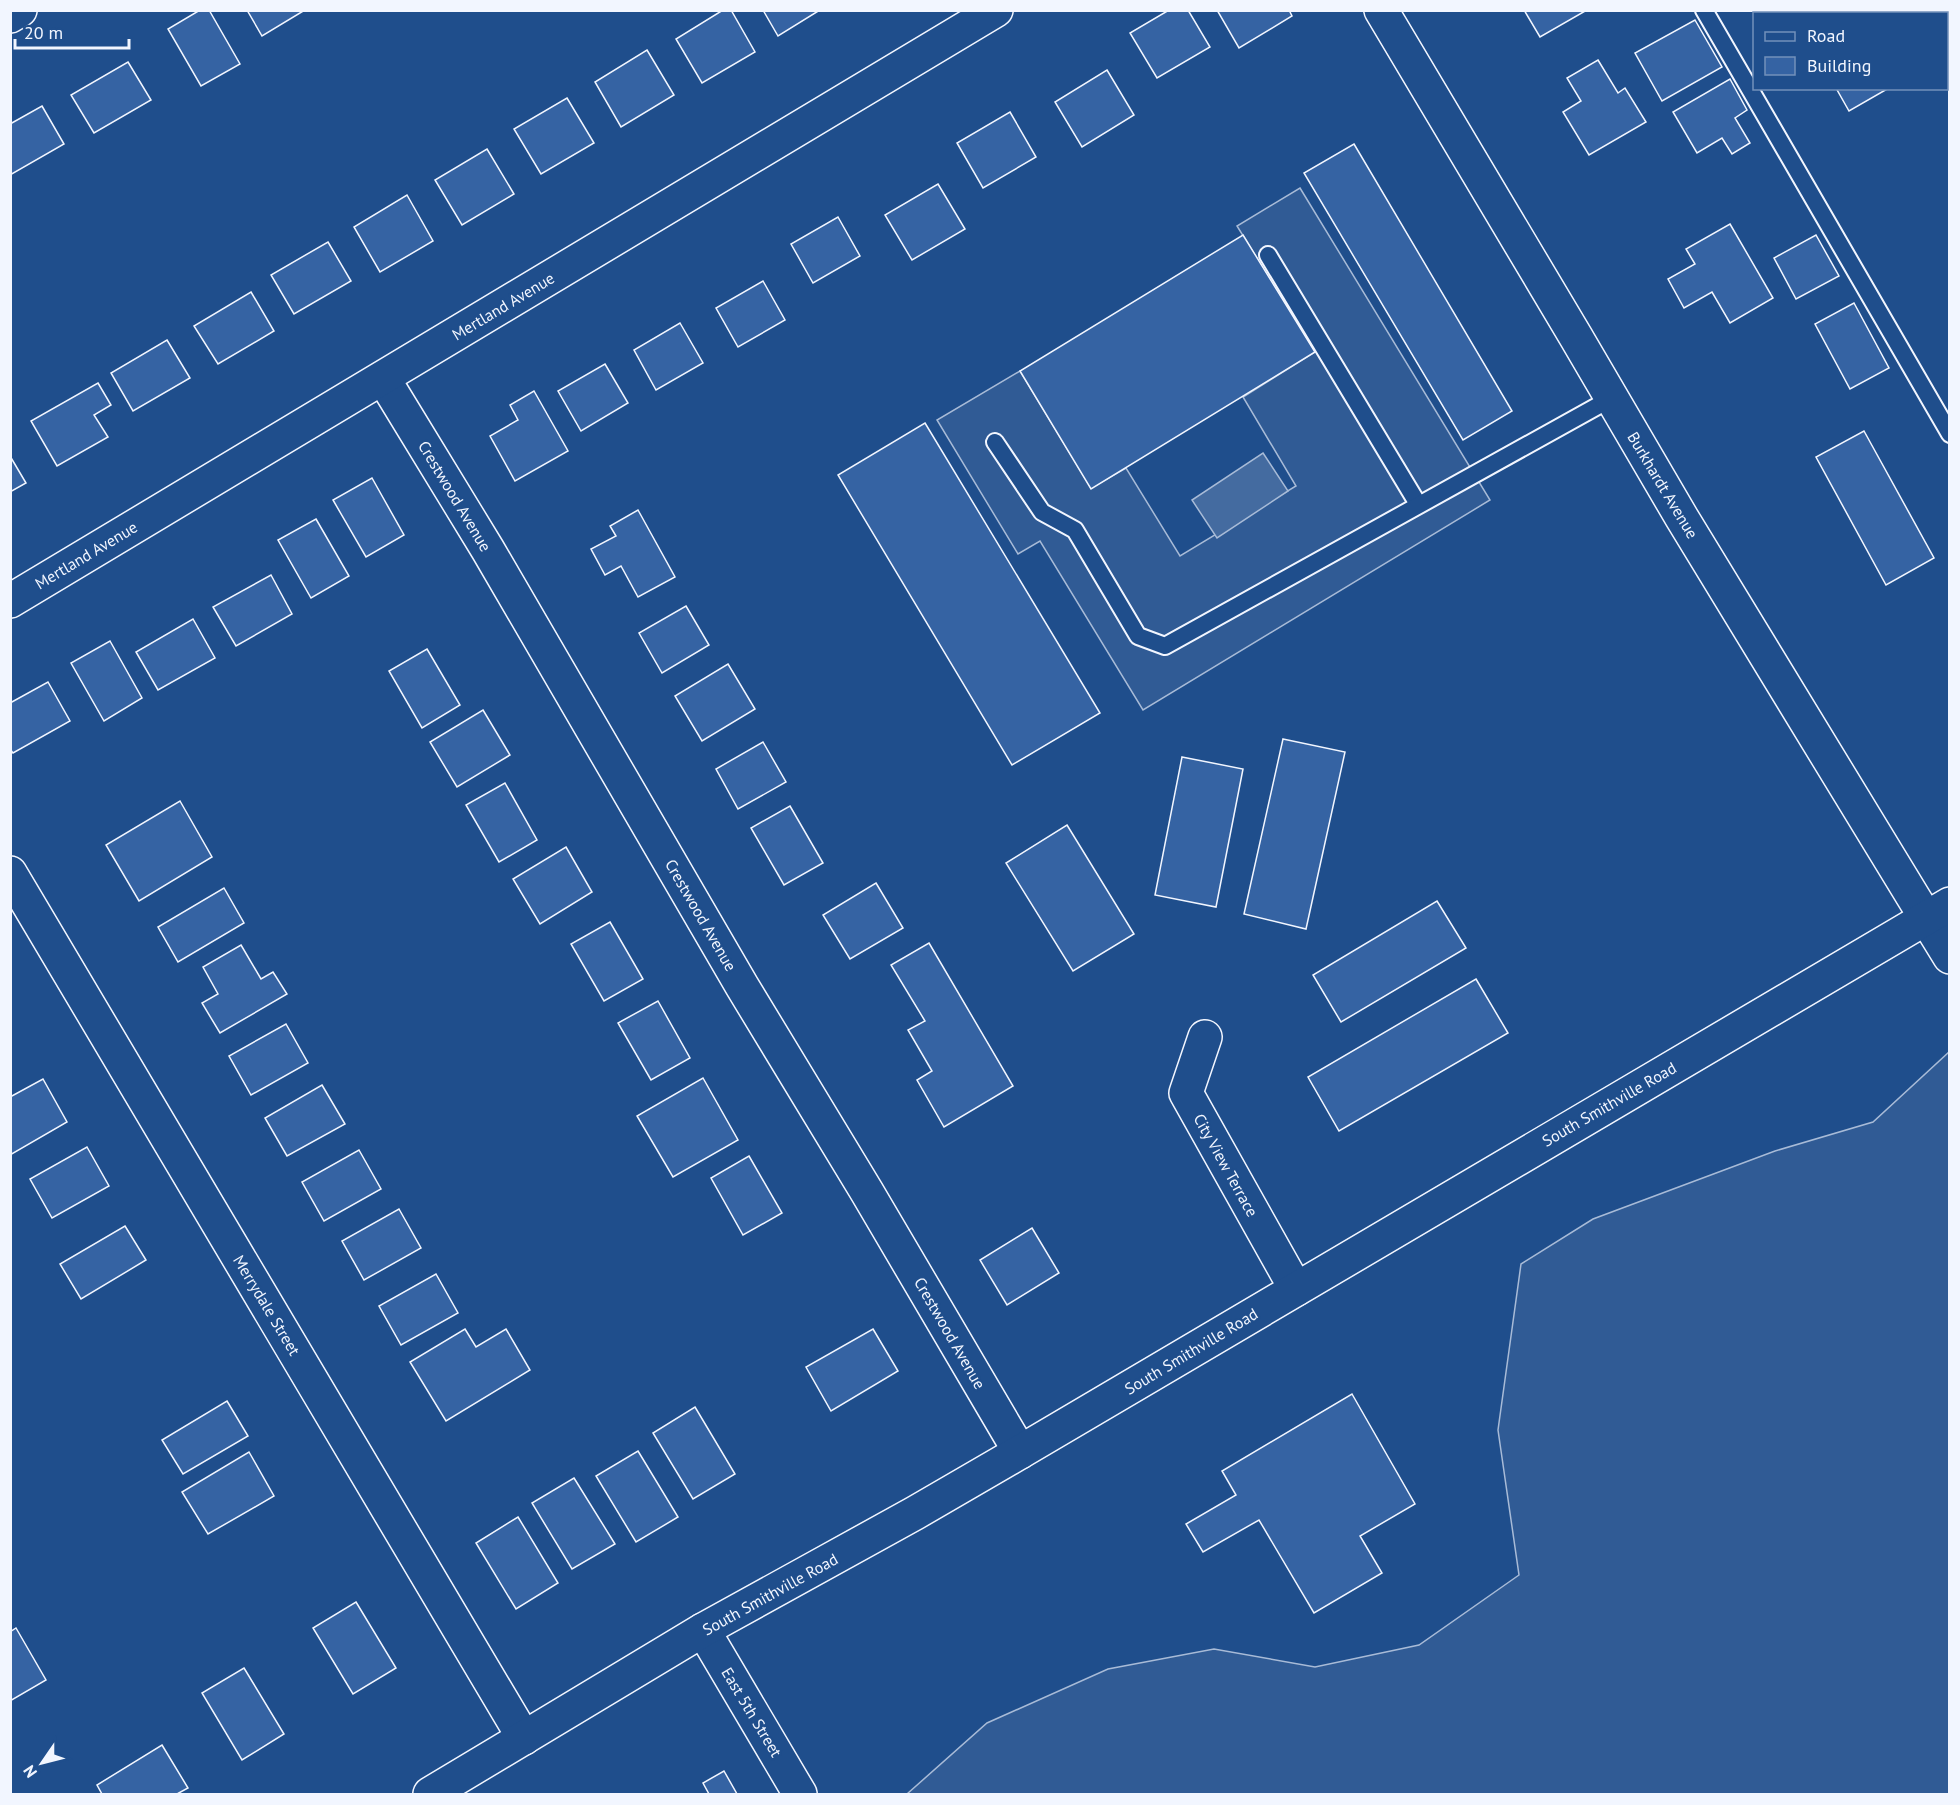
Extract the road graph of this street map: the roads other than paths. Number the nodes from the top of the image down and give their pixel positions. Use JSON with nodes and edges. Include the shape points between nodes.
{"nodes":[{"id":1,"x":20,"y":10,"type":"edge"},
{"id":2,"x":996,"y":10,"type":"edge"},
{"id":3,"x":1381,"y":10,"type":"edge"},
{"id":4,"x":1704,"y":10,"type":"edge"},
{"id":5,"x":10,"y":16,"type":"edge"},
{"id":6,"x":1268,"y":255,"type":"dead end"},
{"id":7,"x":383,"y":378,"type":"junction"},
{"id":8,"x":1612,"y":398,"type":"junction"},
{"id":9,"x":1950,"y":434,"type":"edge"},
{"id":10,"x":995,"y":442,"type":"dead end"},
{"id":11,"x":1418,"y":504,"type":"junction"},
{"id":12,"x":10,"y":601,"type":"edge"},
{"id":13,"x":10,"y":873,"type":"edge"},
{"id":14,"x":1938,"y":911,"type":"edge"},
{"id":15,"x":1950,"y":957,"type":"edge"},
{"id":16,"x":1205,"y":1036,"type":"dead end"},
{"id":17,"x":1296,"y":1288,"type":"junction"},
{"id":18,"x":1020,"y":1452,"type":"junction"},
{"id":19,"x":703,"y":1630,"type":"junction"},
{"id":20,"x":524,"y":1738,"type":"junction"},
{"id":21,"x":430,"y":1794,"type":"edge"},
{"id":22,"x":800,"y":1794,"type":"edge"}],
"edges":[{"from":1,"to":5,"type":"street"},
{"from":2,"to":7,"type":"street","name":"Mertland Avenue"},
{"from":3,"to":8,"type":"street","name":"Burkhardt Avenue"},
{"from":4,"to":9,"type":"lane"},
{"from":6,"to":11,"type":"lane"},
{"from":7,"to":12,"type":"street","name":"Mertland Avenue"},
{"from":7,"to":18,"type":"street","name":"Crestwood Avenue"},
{"from":8,"to":11,"type":"lane"},
{"from":8,"to":14,"type":"street","name":"Burkhardt Avenue","via":[[1688,528]]},
{"from":10,"to":11,"type":"lane","via":[[1042,512],[1075,530],[1138,636],[1165,646]]},
{"from":13,"to":20,"type":"street","name":"Merrydale Street"},
{"from":14,"to":15,"type":"street","name":"Burkhardt Avenue"},
{"from":14,"to":17,"type":"street","name":"South Smithville Road"},
{"from":16,"to":17,"type":"street","name":"City View Terrace","via":[[1186,1093]]},
{"from":17,"to":18,"type":"street","name":"South Smithville Road"},
{"from":18,"to":19,"type":"street","name":"South Smithville Road"},
{"from":19,"to":20,"type":"street","name":"South Smithville Road"},
{"from":19,"to":22,"type":"street","name":"East 5th Street"},
{"from":20,"to":21,"type":"street","name":"South Smithville Road"}]}
